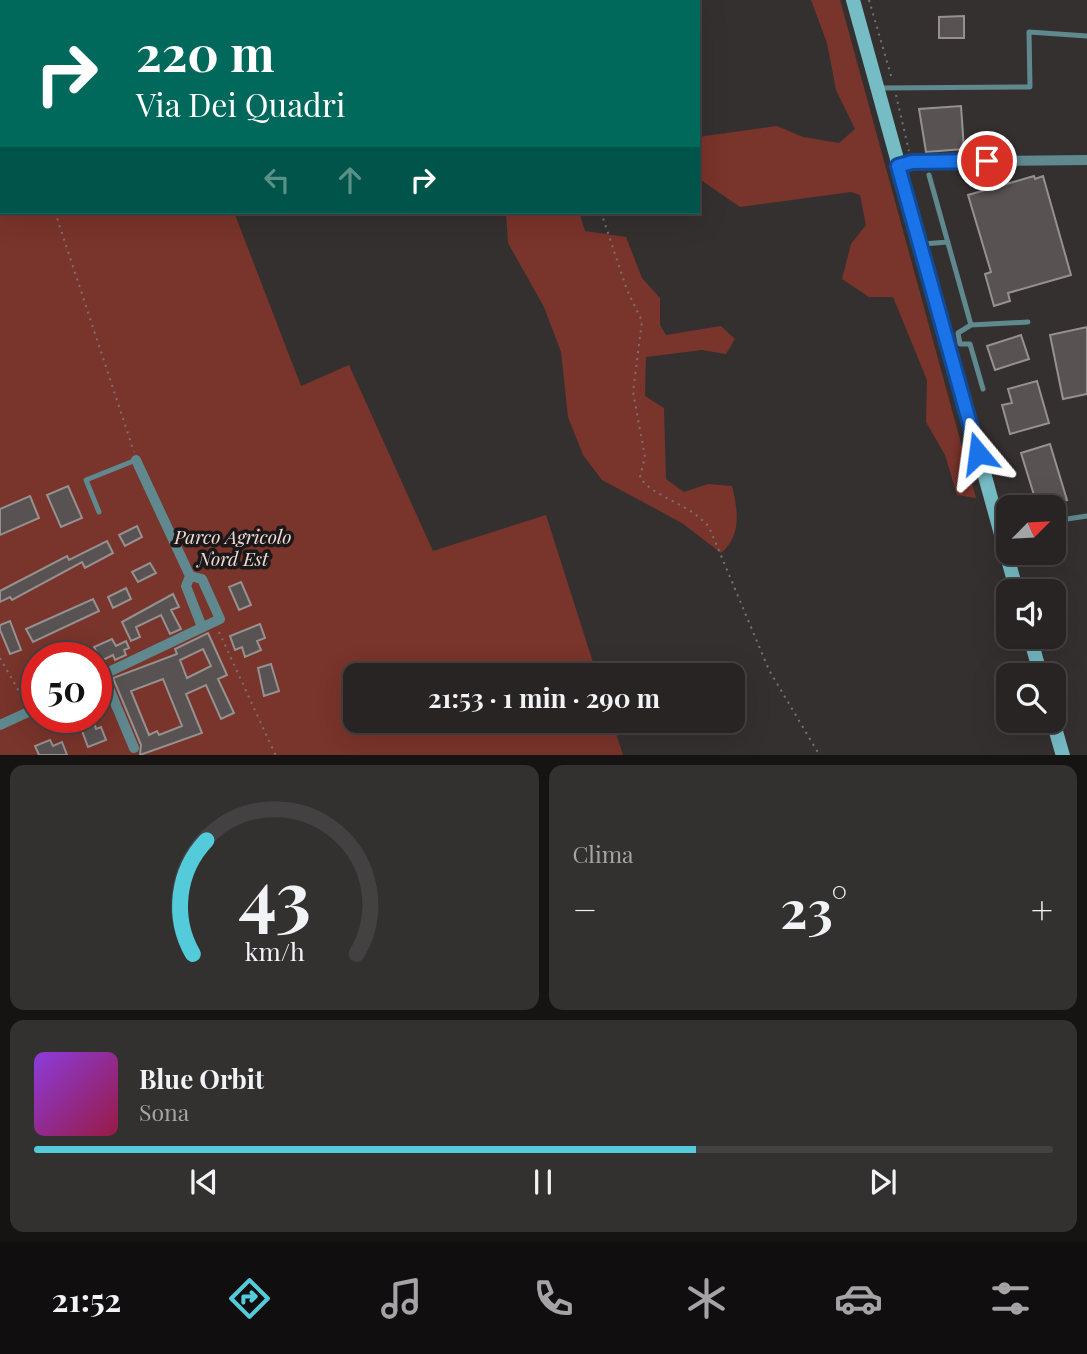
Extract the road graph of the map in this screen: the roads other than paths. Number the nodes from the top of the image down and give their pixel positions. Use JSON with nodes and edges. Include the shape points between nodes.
{"nodes":[{"id":1,"x":853,"y":0,"type":"edge"},
{"id":2,"x":1087,"y":36,"type":"edge"},
{"id":3,"x":877,"y":88,"type":"junction"},
{"id":4,"x":1087,"y":160,"type":"edge"},
{"id":5,"x":898,"y":166,"type":"junction"},
{"id":6,"x":929,"y":176,"type":"dead end"},
{"id":7,"x":948,"y":242,"type":"junction"},
{"id":8,"x":920,"y":244,"type":"junction"},
{"id":9,"x":1028,"y":322,"type":"dead end"},
{"id":10,"x":971,"y":325,"type":"junction"},
{"id":11,"x":983,"y":389,"type":"dead end"},
{"id":12,"x":136,"y":460,"type":"joint"},
{"id":13,"x":996,"y":498,"type":"edge"},
{"id":14,"x":99,"y":512,"type":"dead end"},
{"id":15,"x":1087,"y":516,"type":"edge"},
{"id":16,"x":1066,"y":519,"type":"edge"},
{"id":17,"x":190,"y":576,"type":"junction"},
{"id":18,"x":202,"y":627,"type":"junction"},
{"id":19,"x":112,"y":670,"type":"edge"},
{"id":20,"x":112,"y":703,"type":"edge"},
{"id":21,"x":21,"y":716,"type":"edge"},
{"id":22,"x":0,"y":726,"type":"edge"},
{"id":23,"x":1057,"y":733,"type":"edge"},
{"id":24,"x":134,"y":748,"type":"dead end"},
{"id":25,"x":1063,"y":755,"type":"edge"}],
"edges":[{"from":1,"to":3,"type":"main road"},
{"from":2,"to":3,"type":"lane","via":[[1029,32],[1030,87]]},
{"from":3,"to":5,"type":"main road"},
{"from":4,"to":5,"type":"street","via":[[912,162]]},
{"from":5,"to":8,"type":"main road"},
{"from":6,"to":7,"type":"lane"},
{"from":7,"to":8,"type":"lane"},
{"from":7,"to":10,"type":"lane"},
{"from":8,"to":13,"type":"main road"},
{"from":9,"to":10,"type":"lane"},
{"from":10,"to":11,"type":"lane","via":[[958,333],[960,345],[970,344]]},
{"from":12,"to":14,"type":"lane","via":[[86,480]]},
{"from":12,"to":17,"type":"street"},
{"from":15,"to":16,"type":"lane"},
{"from":17,"to":18,"type":"street","via":[[186,586]]},
{"from":17,"to":18,"type":"street","via":[[202,579],[220,619]]},
{"from":18,"to":19,"type":"street"},
{"from":20,"to":24,"type":"street"},
{"from":21,"to":22,"type":"street"},
{"from":23,"to":25,"type":"main road"}]}
